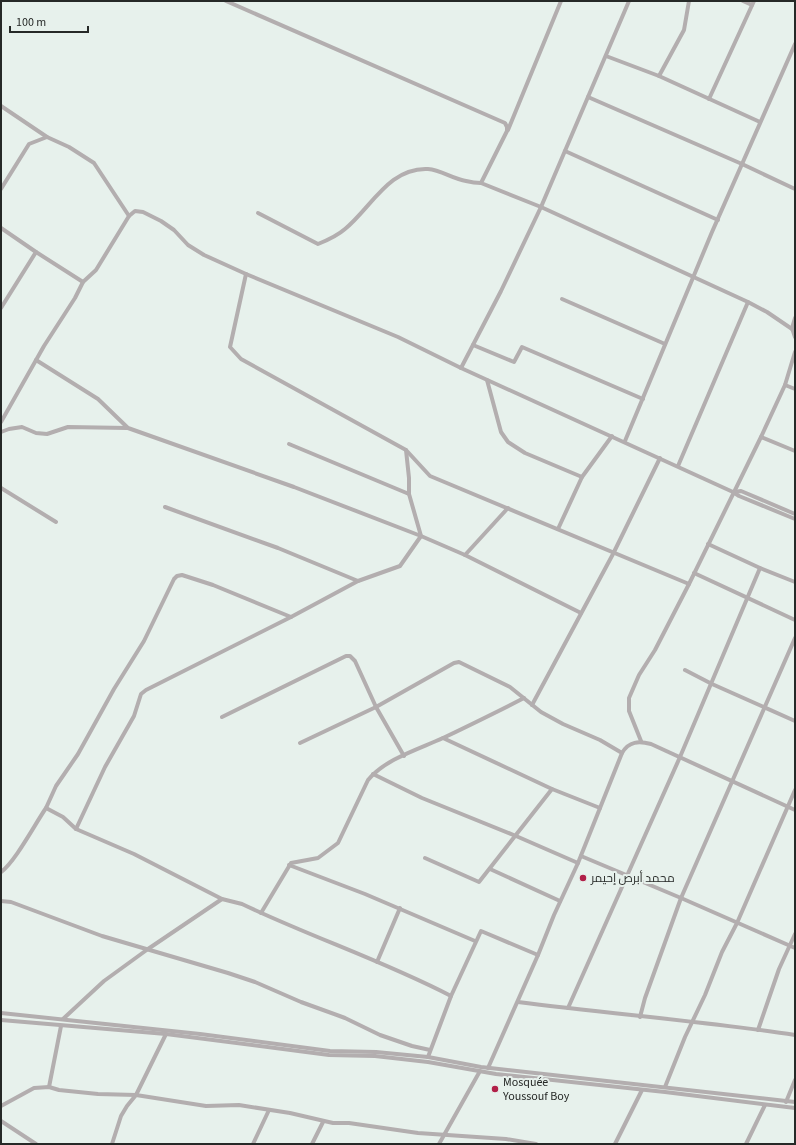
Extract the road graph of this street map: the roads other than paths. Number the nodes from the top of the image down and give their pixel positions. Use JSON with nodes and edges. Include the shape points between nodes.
{"nodes":[{"id":1,"x":226,"y":1,"type":"edge"},
{"id":2,"x":561,"y":1,"type":"edge"},
{"id":3,"x":629,"y":1,"type":"edge"},
{"id":4,"x":689,"y":1,"type":"edge"},
{"id":5,"x":744,"y":1,"type":"edge"},
{"id":6,"x":753,"y":3,"type":"edge"},
{"id":7,"x":795,"y":44,"type":"edge"},
{"id":8,"x":606,"y":56,"type":"junction"},
{"id":9,"x":659,"y":76,"type":"junction"},
{"id":10,"x":588,"y":97,"type":"junction"},
{"id":11,"x":709,"y":99,"type":"junction"},
{"id":12,"x":1,"y":106,"type":"edge"},
{"id":13,"x":760,"y":122,"type":"junction"},
{"id":14,"x":507,"y":131,"type":"junction"},
{"id":15,"x":47,"y":137,"type":"junction"},
{"id":16,"x":565,"y":151,"type":"junction"},
{"id":17,"x":742,"y":164,"type":"junction"},
{"id":18,"x":481,"y":183,"type":"junction"},
{"id":19,"x":1,"y":189,"type":"edge"},
{"id":20,"x":795,"y":189,"type":"edge"},
{"id":21,"x":541,"y":206,"type":"junction"},
{"id":22,"x":258,"y":213,"type":"dead end"},
{"id":23,"x":129,"y":216,"type":"junction"},
{"id":24,"x":718,"y":220,"type":"junction"},
{"id":25,"x":1,"y":228,"type":"edge"},
{"id":26,"x":36,"y":252,"type":"junction"},
{"id":27,"x":246,"y":274,"type":"junction"},
{"id":28,"x":694,"y":278,"type":"junction"},
{"id":29,"x":83,"y":282,"type":"junction"},
{"id":30,"x":562,"y":300,"type":"dead end"},
{"id":31,"x":748,"y":302,"type":"junction"},
{"id":32,"x":1,"y":308,"type":"edge"},
{"id":33,"x":795,"y":318,"type":"edge"},
{"id":34,"x":794,"y":330,"type":"edge"},
{"id":35,"x":795,"y":337,"type":"edge"},
{"id":36,"x":665,"y":344,"type":"junction"},
{"id":37,"x":473,"y":345,"type":"junction"},
{"id":38,"x":795,"y":352,"type":"edge"},
{"id":39,"x":36,"y":360,"type":"junction"},
{"id":40,"x":461,"y":368,"type":"junction"},
{"id":41,"x":487,"y":380,"type":"junction"},
{"id":42,"x":785,"y":385,"type":"junction"},
{"id":43,"x":795,"y":389,"type":"edge"},
{"id":44,"x":643,"y":399,"type":"junction"},
{"id":45,"x":1,"y":422,"type":"edge"},
{"id":46,"x":128,"y":428,"type":"junction"},
{"id":47,"x":1,"y":432,"type":"edge"},
{"id":48,"x":612,"y":436,"type":"junction"},
{"id":49,"x":761,"y":437,"type":"junction"},
{"id":50,"x":625,"y":441,"type":"junction"},
{"id":51,"x":288,"y":444,"type":"dead end"},
{"id":52,"x":406,"y":450,"type":"junction"},
{"id":53,"x":795,"y":451,"type":"edge"},
{"id":54,"x":660,"y":458,"type":"junction"},
{"id":55,"x":678,"y":466,"type":"junction"},
{"id":56,"x":582,"y":477,"type":"junction"},
{"id":57,"x":1,"y":488,"type":"edge"},
{"id":58,"x":734,"y":492,"type":"junction"},
{"id":59,"x":409,"y":494,"type":"junction"},
{"id":60,"x":165,"y":507,"type":"dead end"},
{"id":61,"x":508,"y":508,"type":"junction"},
{"id":62,"x":795,"y":514,"type":"edge"},
{"id":63,"x":795,"y":519,"type":"edge"},
{"id":64,"x":56,"y":522,"type":"dead end"},
{"id":65,"x":558,"y":529,"type":"junction"},
{"id":66,"x":421,"y":536,"type":"junction"},
{"id":67,"x":708,"y":544,"type":"junction"},
{"id":68,"x":613,"y":554,"type":"junction"},
{"id":69,"x":465,"y":555,"type":"junction"},
{"id":70,"x":760,"y":568,"type":"junction"},
{"id":71,"x":694,"y":573,"type":"junction"},
{"id":72,"x":358,"y":581,"type":"junction"},
{"id":73,"x":795,"y":582,"type":"edge"},
{"id":74,"x":689,"y":584,"type":"junction"},
{"id":75,"x":748,"y":598,"type":"junction"},
{"id":76,"x":581,"y":613,"type":"junction"},
{"id":77,"x":291,"y":617,"type":"junction"},
{"id":78,"x":795,"y":620,"type":"edge"},
{"id":79,"x":795,"y":638,"type":"edge"},
{"id":80,"x":685,"y":670,"type":"dead end"},
{"id":81,"x":712,"y":684,"type":"junction"},
{"id":82,"x":524,"y":698,"type":"junction"},
{"id":83,"x":532,"y":705,"type":"junction"},
{"id":84,"x":376,"y":707,"type":"junction"},
{"id":85,"x":764,"y":708,"type":"junction"},
{"id":86,"x":222,"y":717,"type":"dead end"},
{"id":87,"x":795,"y":721,"type":"edge"},
{"id":88,"x":443,"y":738,"type":"junction"},
{"id":89,"x":641,"y":741,"type":"junction"},
{"id":90,"x":300,"y":743,"type":"dead end"},
{"id":91,"x":622,"y":753,"type":"junction"},
{"id":92,"x":404,"y":756,"type":"junction"},
{"id":93,"x":680,"y":757,"type":"junction"},
{"id":94,"x":373,"y":774,"type":"junction"},
{"id":95,"x":732,"y":780,"type":"junction"},
{"id":96,"x":552,"y":789,"type":"junction"},
{"id":97,"x":795,"y":790,"type":"edge"},
{"id":98,"x":788,"y":807,"type":"junction"},
{"id":99,"x":46,"y":808,"type":"junction"},
{"id":100,"x":600,"y":808,"type":"junction"},
{"id":101,"x":795,"y":810,"type":"edge"},
{"id":102,"x":76,"y":829,"type":"junction"},
{"id":103,"x":516,"y":836,"type":"junction"},
{"id":104,"x":581,"y":856,"type":"junction"},
{"id":105,"x":425,"y":858,"type":"dead end"},
{"id":106,"x":578,"y":863,"type":"junction"},
{"id":107,"x":289,"y":865,"type":"junction"},
{"id":108,"x":490,"y":869,"type":"junction"},
{"id":109,"x":1,"y":872,"type":"edge"},
{"id":110,"x":627,"y":875,"type":"junction"},
{"id":111,"x":222,"y":898,"type":"junction"},
{"id":112,"x":681,"y":898,"type":"junction"},
{"id":113,"x":1,"y":901,"type":"edge"},
{"id":114,"x":560,"y":901,"type":"junction"},
{"id":115,"x":400,"y":908,"type":"junction"},
{"id":116,"x":261,"y":913,"type":"junction"},
{"id":117,"x":737,"y":923,"type":"junction"},
{"id":118,"x":795,"y":934,"type":"edge"},
{"id":119,"x":475,"y":941,"type":"junction"},
{"id":120,"x":790,"y":946,"type":"junction"},
{"id":121,"x":795,"y":948,"type":"edge"},
{"id":122,"x":148,"y":949,"type":"junction"},
{"id":123,"x":538,"y":955,"type":"junction"},
{"id":124,"x":377,"y":962,"type":"junction"},
{"id":125,"x":451,"y":996,"type":"junction"},
{"id":126,"x":518,"y":1002,"type":"junction"},
{"id":127,"x":568,"y":1008,"type":"junction"},
{"id":128,"x":1,"y":1013,"type":"edge"},
{"id":129,"x":640,"y":1017,"type":"junction"},
{"id":130,"x":63,"y":1019,"type":"junction"},
{"id":131,"x":1,"y":1020,"type":"edge"},
{"id":132,"x":693,"y":1021,"type":"junction"},
{"id":133,"x":61,"y":1026,"type":"junction"},
{"id":134,"x":758,"y":1030,"type":"junction"},
{"id":135,"x":166,"y":1034,"type":"junction"},
{"id":136,"x":795,"y":1035,"type":"edge"},
{"id":137,"x":430,"y":1050,"type":"junction"},
{"id":138,"x":428,"y":1057,"type":"junction"},
{"id":139,"x":489,"y":1067,"type":"junction"},
{"id":140,"x":480,"y":1071,"type":"junction"},
{"id":141,"x":486,"y":1072,"type":"junction"},
{"id":142,"x":795,"y":1080,"type":"edge"},
{"id":143,"x":49,"y":1087,"type":"junction"},
{"id":144,"x":665,"y":1087,"type":"junction"},
{"id":145,"x":642,"y":1090,"type":"junction"},
{"id":146,"x":136,"y":1094,"type":"junction"},
{"id":147,"x":786,"y":1102,"type":"junction"},
{"id":148,"x":795,"y":1102,"type":"edge"},
{"id":149,"x":765,"y":1105,"type":"junction"},
{"id":150,"x":1,"y":1106,"type":"edge"},
{"id":151,"x":795,"y":1108,"type":"edge"},
{"id":152,"x":269,"y":1110,"type":"junction"},
{"id":153,"x":1,"y":1121,"type":"edge"},
{"id":154,"x":323,"y":1122,"type":"junction"},
{"id":155,"x":444,"y":1136,"type":"junction"},
{"id":156,"x":505,"y":1142,"type":"edge"},
{"id":157,"x":36,"y":1144,"type":"edge"},
{"id":158,"x":112,"y":1144,"type":"edge"},
{"id":159,"x":253,"y":1144,"type":"edge"},
{"id":160,"x":312,"y":1144,"type":"edge"},
{"id":161,"x":439,"y":1144,"type":"edge"},
{"id":162,"x":536,"y":1144,"type":"edge"},
{"id":163,"x":615,"y":1144,"type":"edge"},
{"id":164,"x":746,"y":1144,"type":"edge"}],
"edges":[{"from":1,"to":14,"type":"street","via":[[505,124]]},
{"from":2,"to":14,"type":"street"},
{"from":3,"to":8,"type":"street"},
{"from":4,"to":9,"type":"street","via":[[684,30]]},
{"from":5,"to":6,"type":"street"},
{"from":6,"to":11,"type":"street"},
{"from":7,"to":13,"type":"street"},
{"from":8,"to":9,"type":"street"},
{"from":8,"to":10,"type":"street"},
{"from":9,"to":11,"type":"street"},
{"from":10,"to":16,"type":"street"},
{"from":10,"to":17,"type":"street"},
{"from":11,"to":13,"type":"street"},
{"from":12,"to":15,"type":"street"},
{"from":13,"to":17,"type":"street"},
{"from":14,"to":18,"type":"street"},
{"from":15,"to":19,"type":"street","via":[[29,144]]},
{"from":15,"to":23,"type":"street","via":[[94,163]]},
{"from":16,"to":21,"type":"street"},
{"from":16,"to":24,"type":"street"},
{"from":17,"to":20,"type":"street"},
{"from":17,"to":24,"type":"street"},
{"from":18,"to":21,"type":"street"},
{"from":18,"to":22,"type":"street","via":[[465,181],[430,169],[414,170],[386,185],[346,229],[318,244]]},
{"from":21,"to":28,"type":"street"},
{"from":21,"to":37,"type":"street"},
{"from":23,"to":27,"type":"street","via":[[135,211],[143,212],[174,230],[188,245],[204,255]]},
{"from":23,"to":29,"type":"street","via":[[96,270]]},
{"from":24,"to":28,"type":"street"},
{"from":25,"to":26,"type":"street"},
{"from":26,"to":29,"type":"street"},
{"from":26,"to":32,"type":"street"},
{"from":27,"to":40,"type":"street","via":[[398,337]]},
{"from":27,"to":52,"type":"street","via":[[230,347],[241,359]]},
{"from":28,"to":31,"type":"street"},
{"from":28,"to":36,"type":"street"},
{"from":29,"to":39,"type":"street"},
{"from":30,"to":36,"type":"street"},
{"from":31,"to":34,"type":"street"},
{"from":31,"to":55,"type":"street"},
{"from":33,"to":34,"type":"street"},
{"from":34,"to":35,"type":"street"},
{"from":36,"to":44,"type":"street"},
{"from":37,"to":40,"type":"street"},
{"from":37,"to":44,"type":"street","via":[[514,362],[522,347]]},
{"from":38,"to":42,"type":"street"},
{"from":39,"to":45,"type":"street"},
{"from":39,"to":46,"type":"street","via":[[98,399]]},
{"from":40,"to":41,"type":"street"},
{"from":41,"to":48,"type":"street"},
{"from":41,"to":56,"type":"street","via":[[501,432],[508,442],[525,453]]},
{"from":42,"to":43,"type":"street"},
{"from":42,"to":49,"type":"street"},
{"from":44,"to":50,"type":"street"},
{"from":46,"to":47,"type":"street","via":[[68,427],[47,434],[36,433],[22,427]]},
{"from":46,"to":66,"type":"street","via":[[294,487]]},
{"from":48,"to":50,"type":"street"},
{"from":48,"to":56,"type":"street"},
{"from":49,"to":53,"type":"street"},
{"from":49,"to":58,"type":"street"},
{"from":50,"to":54,"type":"street"},
{"from":51,"to":59,"type":"street"},
{"from":52,"to":59,"type":"street"},
{"from":52,"to":61,"type":"street","via":[[430,476]]},
{"from":54,"to":55,"type":"street"},
{"from":54,"to":68,"type":"street"},
{"from":55,"to":58,"type":"street"},
{"from":56,"to":65,"type":"street"},
{"from":57,"to":64,"type":"street"},
{"from":58,"to":62,"type":"street","via":[[741,491]]},
{"from":58,"to":63,"type":"street"},
{"from":58,"to":67,"type":"street"},
{"from":59,"to":66,"type":"street"},
{"from":60,"to":72,"type":"street","via":[[278,548]]},
{"from":61,"to":65,"type":"street"},
{"from":61,"to":69,"type":"street"},
{"from":65,"to":68,"type":"street"},
{"from":66,"to":69,"type":"street"},
{"from":66,"to":72,"type":"street","via":[[400,566]]},
{"from":67,"to":70,"type":"street"},
{"from":67,"to":71,"type":"street"},
{"from":68,"to":74,"type":"street"},
{"from":68,"to":76,"type":"street"},
{"from":69,"to":76,"type":"street"},
{"from":70,"to":73,"type":"street"},
{"from":70,"to":75,"type":"street"},
{"from":71,"to":74,"type":"street"},
{"from":71,"to":75,"type":"street"},
{"from":72,"to":77,"type":"street"},
{"from":74,"to":89,"type":"street","via":[[629,698],[630,711]]},
{"from":75,"to":78,"type":"street"},
{"from":75,"to":81,"type":"street"},
{"from":76,"to":83,"type":"street"},
{"from":77,"to":99,"type":"street","via":[[213,585],[182,575],[177,576],[144,641],[78,754],[56,786]]},
{"from":77,"to":102,"type":"street","via":[[141,694],[134,716],[105,767]]},
{"from":79,"to":85,"type":"street"},
{"from":80,"to":81,"type":"street"},
{"from":81,"to":85,"type":"street"},
{"from":81,"to":93,"type":"street"},
{"from":82,"to":83,"type":"street"},
{"from":82,"to":84,"type":"street","via":[[510,686],[459,662]]},
{"from":82,"to":88,"type":"street"},
{"from":83,"to":91,"type":"street"},
{"from":84,"to":86,"type":"street","via":[[355,661],[346,656]]},
{"from":84,"to":90,"type":"street"},
{"from":84,"to":92,"type":"street"},
{"from":85,"to":87,"type":"street"},
{"from":85,"to":95,"type":"street"},
{"from":88,"to":92,"type":"street"},
{"from":88,"to":96,"type":"street"},
{"from":89,"to":91,"type":"street","via":[[634,742]]},
{"from":89,"to":93,"type":"street"},
{"from":91,"to":100,"type":"street"},
{"from":92,"to":94,"type":"street"},
{"from":93,"to":95,"type":"street"},
{"from":93,"to":110,"type":"street"},
{"from":94,"to":103,"type":"street","via":[[422,798]]},
{"from":94,"to":107,"type":"street","via":[[338,843],[318,858],[293,861]]},
{"from":95,"to":98,"type":"street"},
{"from":95,"to":112,"type":"street"},
{"from":96,"to":100,"type":"street"},
{"from":96,"to":103,"type":"street"},
{"from":97,"to":98,"type":"street"},
{"from":98,"to":101,"type":"street"},
{"from":98,"to":117,"type":"street"},
{"from":99,"to":102,"type":"street","via":[[63,817]]},
{"from":99,"to":109,"type":"street"},
{"from":100,"to":104,"type":"street"},
{"from":102,"to":111,"type":"street","via":[[134,854]]},
{"from":103,"to":106,"type":"street"},
{"from":103,"to":108,"type":"street"},
{"from":104,"to":106,"type":"street"},
{"from":104,"to":110,"type":"street"},
{"from":105,"to":108,"type":"street","via":[[479,882]]},
{"from":106,"to":114,"type":"street"},
{"from":107,"to":115,"type":"street"},
{"from":107,"to":116,"type":"street"},
{"from":108,"to":114,"type":"street"},
{"from":110,"to":112,"type":"street"},
{"from":110,"to":127,"type":"street"},
{"from":111,"to":116,"type":"street"},
{"from":111,"to":122,"type":"street"},
{"from":112,"to":117,"type":"street"},
{"from":112,"to":129,"type":"street"},
{"from":113,"to":122,"type":"street","via":[[11,902],[102,936]]},
{"from":114,"to":123,"type":"street"},
{"from":115,"to":119,"type":"street"},
{"from":115,"to":124,"type":"street"},
{"from":116,"to":124,"type":"street"},
{"from":117,"to":120,"type":"street"},
{"from":117,"to":132,"type":"street"},
{"from":118,"to":120,"type":"street"},
{"from":119,"to":123,"type":"street","via":[[480,931]]},
{"from":119,"to":125,"type":"street"},
{"from":120,"to":121,"type":"street"},
{"from":120,"to":134,"type":"street","via":[[779,969]]},
{"from":122,"to":130,"type":"street","via":[[104,981]]},
{"from":122,"to":137,"type":"street","via":[[254,982],[345,1018],[380,1035]]},
{"from":123,"to":126,"type":"street"},
{"from":124,"to":125,"type":"street"},
{"from":125,"to":137,"type":"street"},
{"from":126,"to":127,"type":"street"},
{"from":126,"to":139,"type":"street"},
{"from":127,"to":129,"type":"street"},
{"from":128,"to":130,"type":"street"},
{"from":129,"to":132,"type":"street"},
{"from":130,"to":138,"type":"street","via":[[330,1051]]},
{"from":131,"to":133,"type":"street"},
{"from":132,"to":134,"type":"street"},
{"from":132,"to":144,"type":"street"},
{"from":133,"to":135,"type":"street"},
{"from":133,"to":143,"type":"street"},
{"from":134,"to":136,"type":"street"},
{"from":135,"to":140,"type":"street","via":[[329,1056],[375,1056],[428,1062]]},
{"from":135,"to":146,"type":"street"},
{"from":137,"to":138,"type":"street"},
{"from":138,"to":139,"type":"street"},
{"from":139,"to":141,"type":"street"},
{"from":139,"to":144,"type":"street"},
{"from":140,"to":141,"type":"street"},
{"from":140,"to":155,"type":"street"},
{"from":141,"to":145,"type":"street"},
{"from":142,"to":147,"type":"street"},
{"from":143,"to":146,"type":"street","via":[[98,1094]]},
{"from":143,"to":150,"type":"street","via":[[34,1088]]},
{"from":144,"to":147,"type":"street"},
{"from":145,"to":149,"type":"street"},
{"from":145,"to":163,"type":"street"},
{"from":146,"to":152,"type":"street","via":[[206,1106],[239,1105]]},
{"from":146,"to":158,"type":"street","via":[[121,1116]]},
{"from":147,"to":148,"type":"street"},
{"from":149,"to":151,"type":"street"},
{"from":149,"to":164,"type":"street"},
{"from":152,"to":154,"type":"street"},
{"from":152,"to":159,"type":"street"},
{"from":153,"to":157,"type":"street"},
{"from":154,"to":155,"type":"street"},
{"from":154,"to":160,"type":"street"},
{"from":155,"to":156,"type":"street"},
{"from":155,"to":161,"type":"street"},
{"from":156,"to":162,"type":"street"}]}
